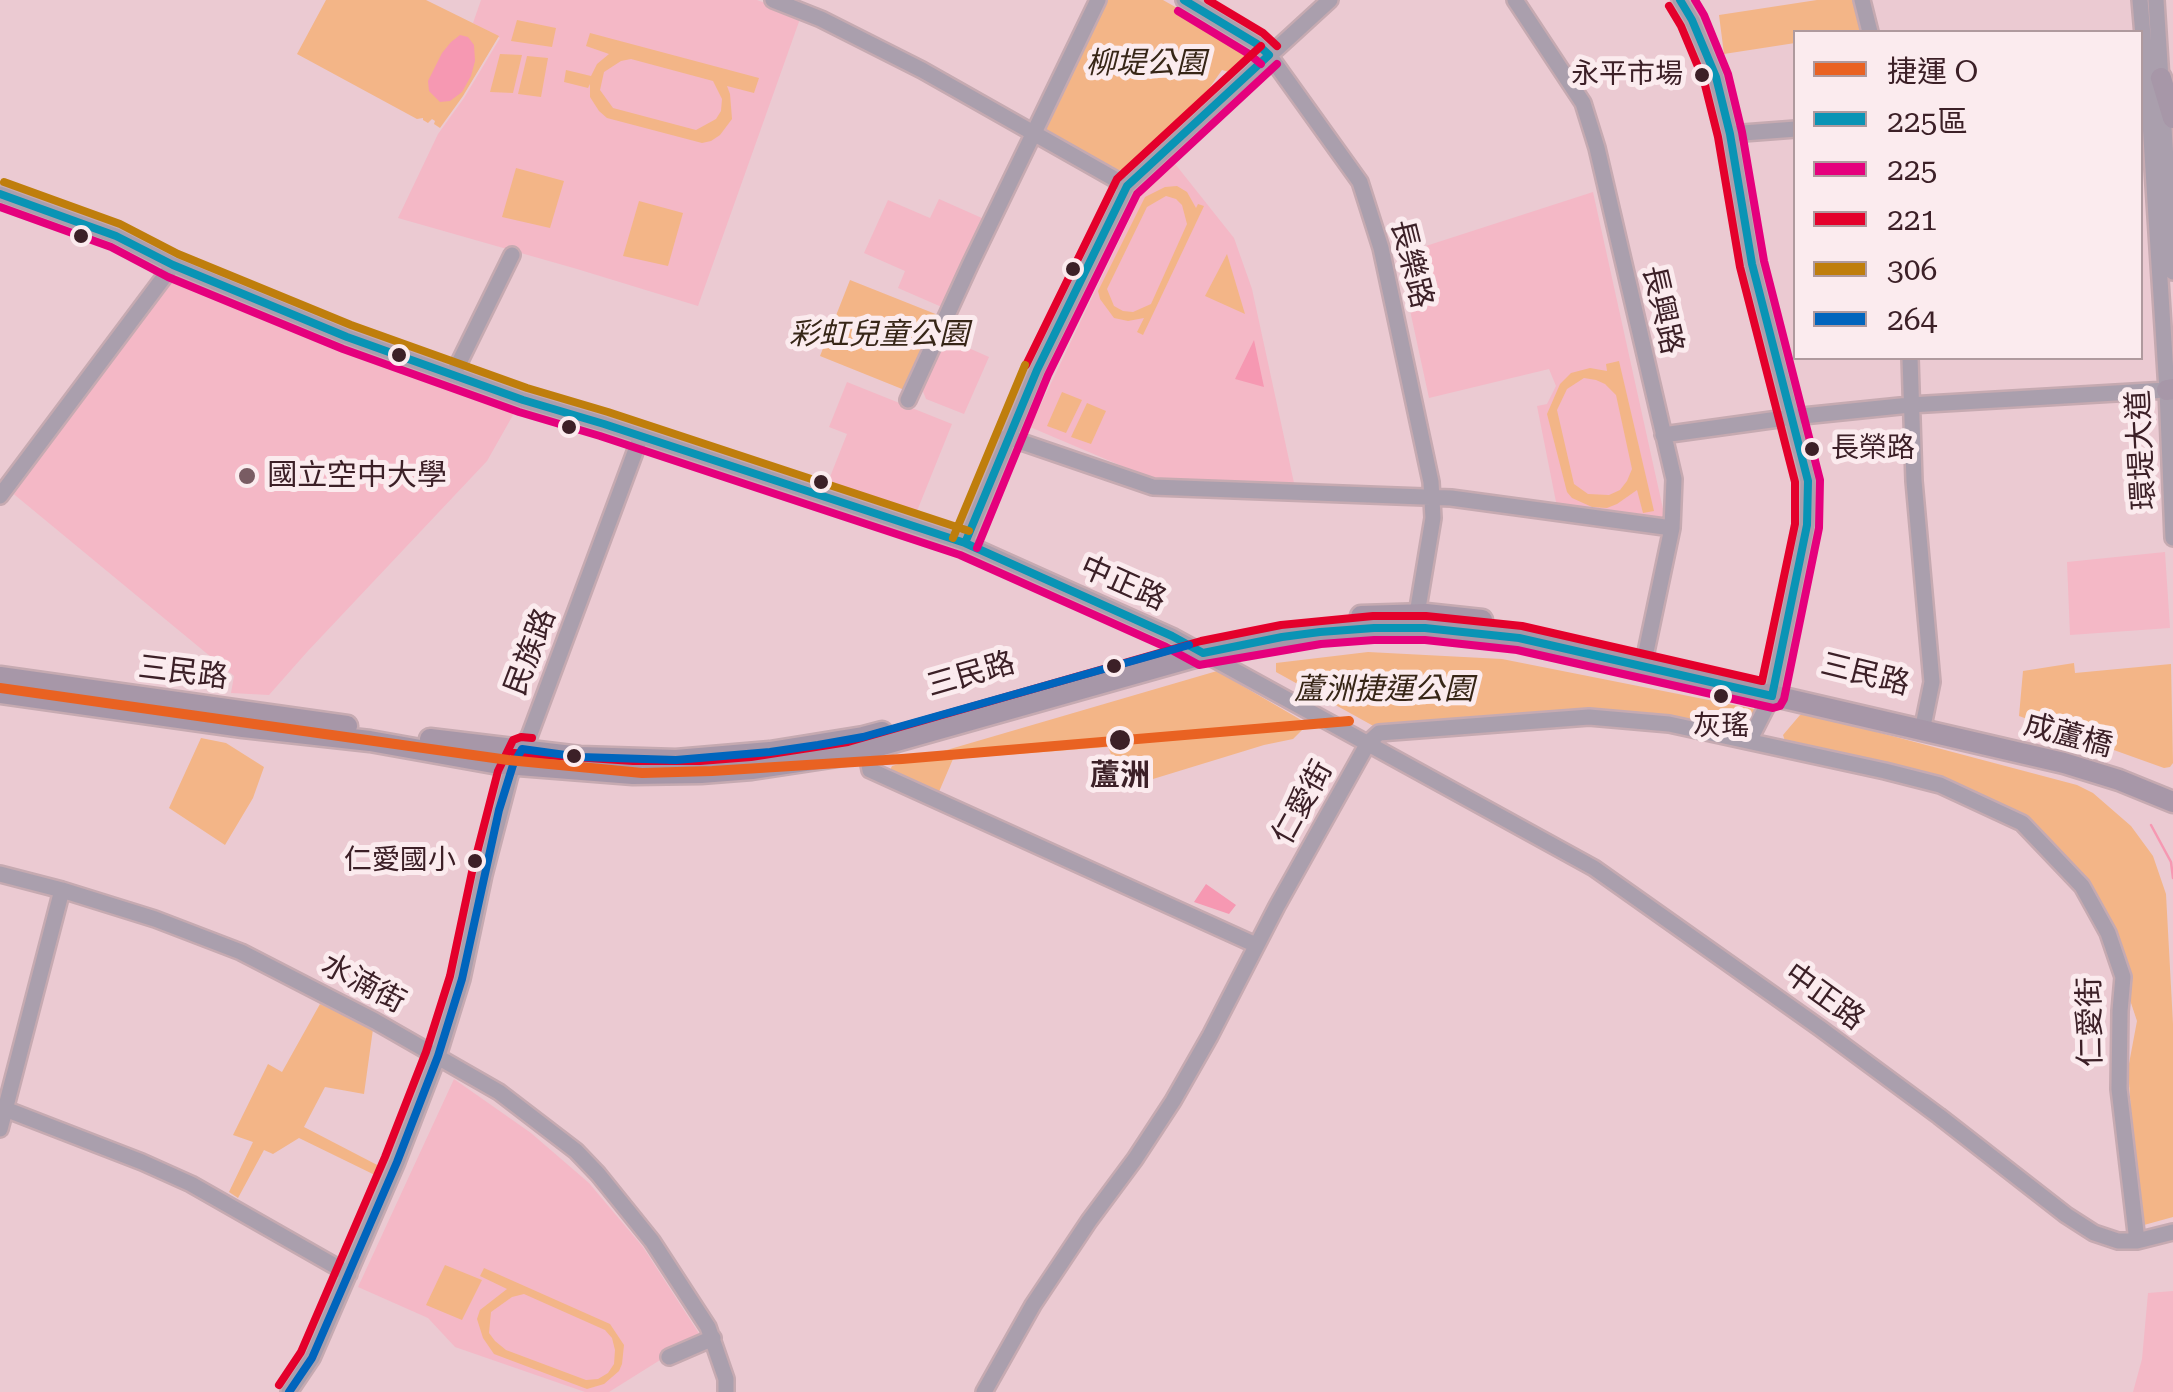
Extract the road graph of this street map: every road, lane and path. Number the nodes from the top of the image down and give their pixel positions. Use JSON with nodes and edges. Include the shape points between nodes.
{"nodes":[{"id":1,"x":773,"y":0,"type":"edge"},
{"id":2,"x":1098,"y":0,"type":"edge"},
{"id":3,"x":1184,"y":0,"type":"edge"},
{"id":4,"x":1330,"y":0,"type":"edge"},
{"id":5,"x":1515,"y":0,"type":"edge"},
{"id":6,"x":1680,"y":0,"type":"edge"},
{"id":7,"x":1862,"y":0,"type":"edge"},
{"id":8,"x":2140,"y":0,"type":"edge"},
{"id":9,"x":2156,"y":0,"type":"edge"},
{"id":10,"x":1870,"y":30,"type":"edge"},
{"id":11,"x":2141,"y":30,"type":"edge"},
{"id":12,"x":2143,"y":43,"type":"edge"},
{"id":13,"x":1269,"y":55,"type":"junction"},
{"id":14,"x":2162,"y":78,"type":"joint"},
{"id":15,"x":2159,"y":110,"type":"edge"},
{"id":16,"x":1793,"y":129,"type":"edge"},
{"id":17,"x":1034,"y":134,"type":"junction"},
{"id":18,"x":1730,"y":134,"type":"junction"},
{"id":19,"x":1127,"y":186,"type":"junction"},
{"id":20,"x":0,"y":194,"type":"edge"},
{"id":21,"x":512,"y":254,"type":"dead end"},
{"id":22,"x":2149,"y":254,"type":"edge"},
{"id":23,"x":173,"y":265,"type":"junction"},
{"id":24,"x":2173,"y":272,"type":"edge"},
{"id":25,"x":1910,"y":360,"type":"edge"},
{"id":26,"x":453,"y":375,"type":"junction"},
{"id":27,"x":2170,"y":390,"type":"edge"},
{"id":28,"x":908,"y":400,"type":"dead end"},
{"id":29,"x":1910,"y":405,"type":"junction"},
{"id":30,"x":1793,"y":417,"type":"junction"},
{"id":31,"x":1664,"y":434,"type":"junction"},
{"id":32,"x":641,"y":436,"type":"junction"},
{"id":33,"x":1007,"y":437,"type":"junction"},
{"id":34,"x":0,"y":496,"type":"edge"},
{"id":35,"x":1432,"y":497,"type":"junction"},
{"id":36,"x":1672,"y":528,"type":"junction"},
{"id":37,"x":2173,"y":538,"type":"edge"},
{"id":38,"x":965,"y":543,"type":"junction"},
{"id":39,"x":1416,"y":614,"type":"junction"},
{"id":40,"x":1196,"y":649,"type":"junction"},
{"id":41,"x":1646,"y":652,"type":"junction"},
{"id":42,"x":0,"y":677,"type":"edge"},
{"id":43,"x":1773,"y":690,"type":"junction"},
{"id":44,"x":0,"y":693,"type":"edge"},
{"id":45,"x":1923,"y":726,"type":"junction"},
{"id":46,"x":1946,"y":730,"type":"junction"},
{"id":47,"x":1749,"y":741,"type":"junction"},
{"id":48,"x":865,"y":744,"type":"junction"},
{"id":49,"x":1368,"y":744,"type":"junction"},
{"id":50,"x":518,"y":757,"type":"junction"},
{"id":51,"x":2173,"y":787,"type":"edge"},
{"id":52,"x":2173,"y":802,"type":"edge"},
{"id":53,"x":0,"y":874,"type":"edge"},
{"id":54,"x":62,"y":890,"type":"junction"},
{"id":55,"x":1256,"y":945,"type":"junction"},
{"id":56,"x":438,"y":1056,"type":"junction"},
{"id":57,"x":3,"y":1107,"type":"edge"},
{"id":58,"x":0,"y":1129,"type":"edge"},
{"id":59,"x":2173,"y":1232,"type":"edge"},
{"id":60,"x":2137,"y":1242,"type":"junction"},
{"id":61,"x":348,"y":1274,"type":"junction"},
{"id":62,"x":713,"y":1338,"type":"junction"},
{"id":63,"x":669,"y":1357,"type":"dead end"},
{"id":64,"x":290,"y":1392,"type":"edge"},
{"id":65,"x":726,"y":1392,"type":"edge"},
{"id":66,"x":984,"y":1392,"type":"edge"}],
"edges":[{"from":1,"to":17,"type":"street","via":[[922,70]]},
{"from":2,"to":17,"type":"street"},
{"from":3,"to":13,"type":"street","name":"長樂路"},
{"from":4,"to":13,"type":"street"},
{"from":5,"to":31,"type":"street","name":"長興路","via":[[1583,103]]},
{"from":6,"to":18,"type":"street","via":[[1716,77]]},
{"from":7,"to":10,"type":"street"},
{"from":8,"to":11,"type":"street","name":"環堤大道"},
{"from":9,"to":14,"type":"street"},
{"from":12,"to":15,"type":"street","name":"環堤大道"},
{"from":13,"to":19,"type":"street"},
{"from":13,"to":35,"type":"street","name":"長樂路","via":[[1360,182],[1381,248]]},
{"from":14,"to":15,"type":"main road"},
{"from":15,"to":22,"type":"street","name":"環堤大道"},
{"from":15,"to":24,"type":"street","name":"環堤大道"},
{"from":16,"to":18,"type":"street"},
{"from":17,"to":19,"type":"street"},
{"from":17,"to":28,"type":"street"},
{"from":18,"to":30,"type":"street","via":[[1752,264]]},
{"from":19,"to":33,"type":"street"},
{"from":20,"to":23,"type":"street","name":"中正路","via":[[116,236]]},
{"from":21,"to":26,"type":"street"},
{"from":22,"to":27,"type":"street","name":"環堤大道"},
{"from":23,"to":26,"type":"street","name":"中正路"},
{"from":23,"to":34,"type":"street"},
{"from":25,"to":29,"type":"street"},
{"from":26,"to":32,"type":"street","name":"中正路"},
{"from":27,"to":29,"type":"street"},
{"from":27,"to":37,"type":"street","name":"環堤大道"},
{"from":29,"to":30,"type":"street"},
{"from":29,"to":45,"type":"street","via":[[1932,682]]},
{"from":30,"to":31,"type":"street"},
{"from":30,"to":43,"type":"street","via":[[1808,481],[1807,525]]},
{"from":31,"to":36,"type":"street","name":"長興路","via":[[1674,479]]},
{"from":32,"to":38,"type":"street","name":"中正路"},
{"from":32,"to":50,"type":"street","name":"民族路"},
{"from":33,"to":35,"type":"street","via":[[1153,488]]},
{"from":33,"to":38,"type":"street"},
{"from":35,"to":36,"type":"street"},
{"from":35,"to":39,"type":"street","name":"長樂路"},
{"from":36,"to":41,"type":"street","name":"長興路"},
{"from":38,"to":40,"type":"street","name":"中正路"},
{"from":39,"to":40,"type":"main road","name":"三民路","via":[[1301,620],[1227,634]]},
{"from":39,"to":41,"type":"main road","name":"三民路","via":[[1513,624]]},
{"from":40,"to":43,"type":"main road","name":"三民路","via":[[1320,632],[1442,630],[1519,638]]},
{"from":40,"to":48,"type":"main road","name":"三民路"},
{"from":40,"to":49,"type":"street","name":"中正路"},
{"from":41,"to":43,"type":"main road","name":"三民路"},
{"from":42,"to":50,"type":"main road","name":"三民路","via":[[442,740]]},
{"from":43,"to":45,"type":"main road","name":"三民路","via":[[1896,711]]},
{"from":43,"to":47,"type":"street"},
{"from":44,"to":50,"type":"main road","name":"三民路"},
{"from":45,"to":46,"type":"main road","name":"三民路"},
{"from":46,"to":51,"type":"main road","name":"成蘆橋","via":[[2056,748]]},
{"from":46,"to":52,"type":"main road","name":"成蘆橋"},
{"from":47,"to":49,"type":"street","name":"仁愛街","via":[[1589,717],[1379,733]]},
{"from":47,"to":60,"type":"street","name":"仁愛街","via":[[1940,785],[2022,823],[2082,886],[2123,977],[2119,1090]]},
{"from":48,"to":50,"type":"main road","name":"三民路","via":[[676,760]]},
{"from":48,"to":55,"type":"street","via":[[870,770]]},
{"from":49,"to":55,"type":"street","name":"仁愛街"},
{"from":49,"to":60,"type":"street","name":"中正路","via":[[1594,868],[1895,1083],[2066,1215],[2094,1234]]},
{"from":50,"to":56,"type":"street","name":"民族路"},
{"from":53,"to":54,"type":"street","name":"水湳街"},
{"from":54,"to":56,"type":"street","name":"水湳街","via":[[242,952]]},
{"from":54,"to":57,"type":"street"},
{"from":55,"to":66,"type":"street","name":"仁愛街","via":[[1173,1101],[1032,1305]]},
{"from":56,"to":61,"type":"street","name":"民族路"},
{"from":56,"to":62,"type":"street","name":"水湳街","via":[[576,1151],[652,1240]]},
{"from":57,"to":58,"type":"street"},
{"from":57,"to":61,"type":"street","via":[[190,1184]]},
{"from":59,"to":60,"type":"street","name":"中正路"},
{"from":61,"to":64,"type":"street","name":"民族路"},
{"from":62,"to":63,"type":"street"},
{"from":62,"to":65,"type":"street","name":"水湳街"}]}
